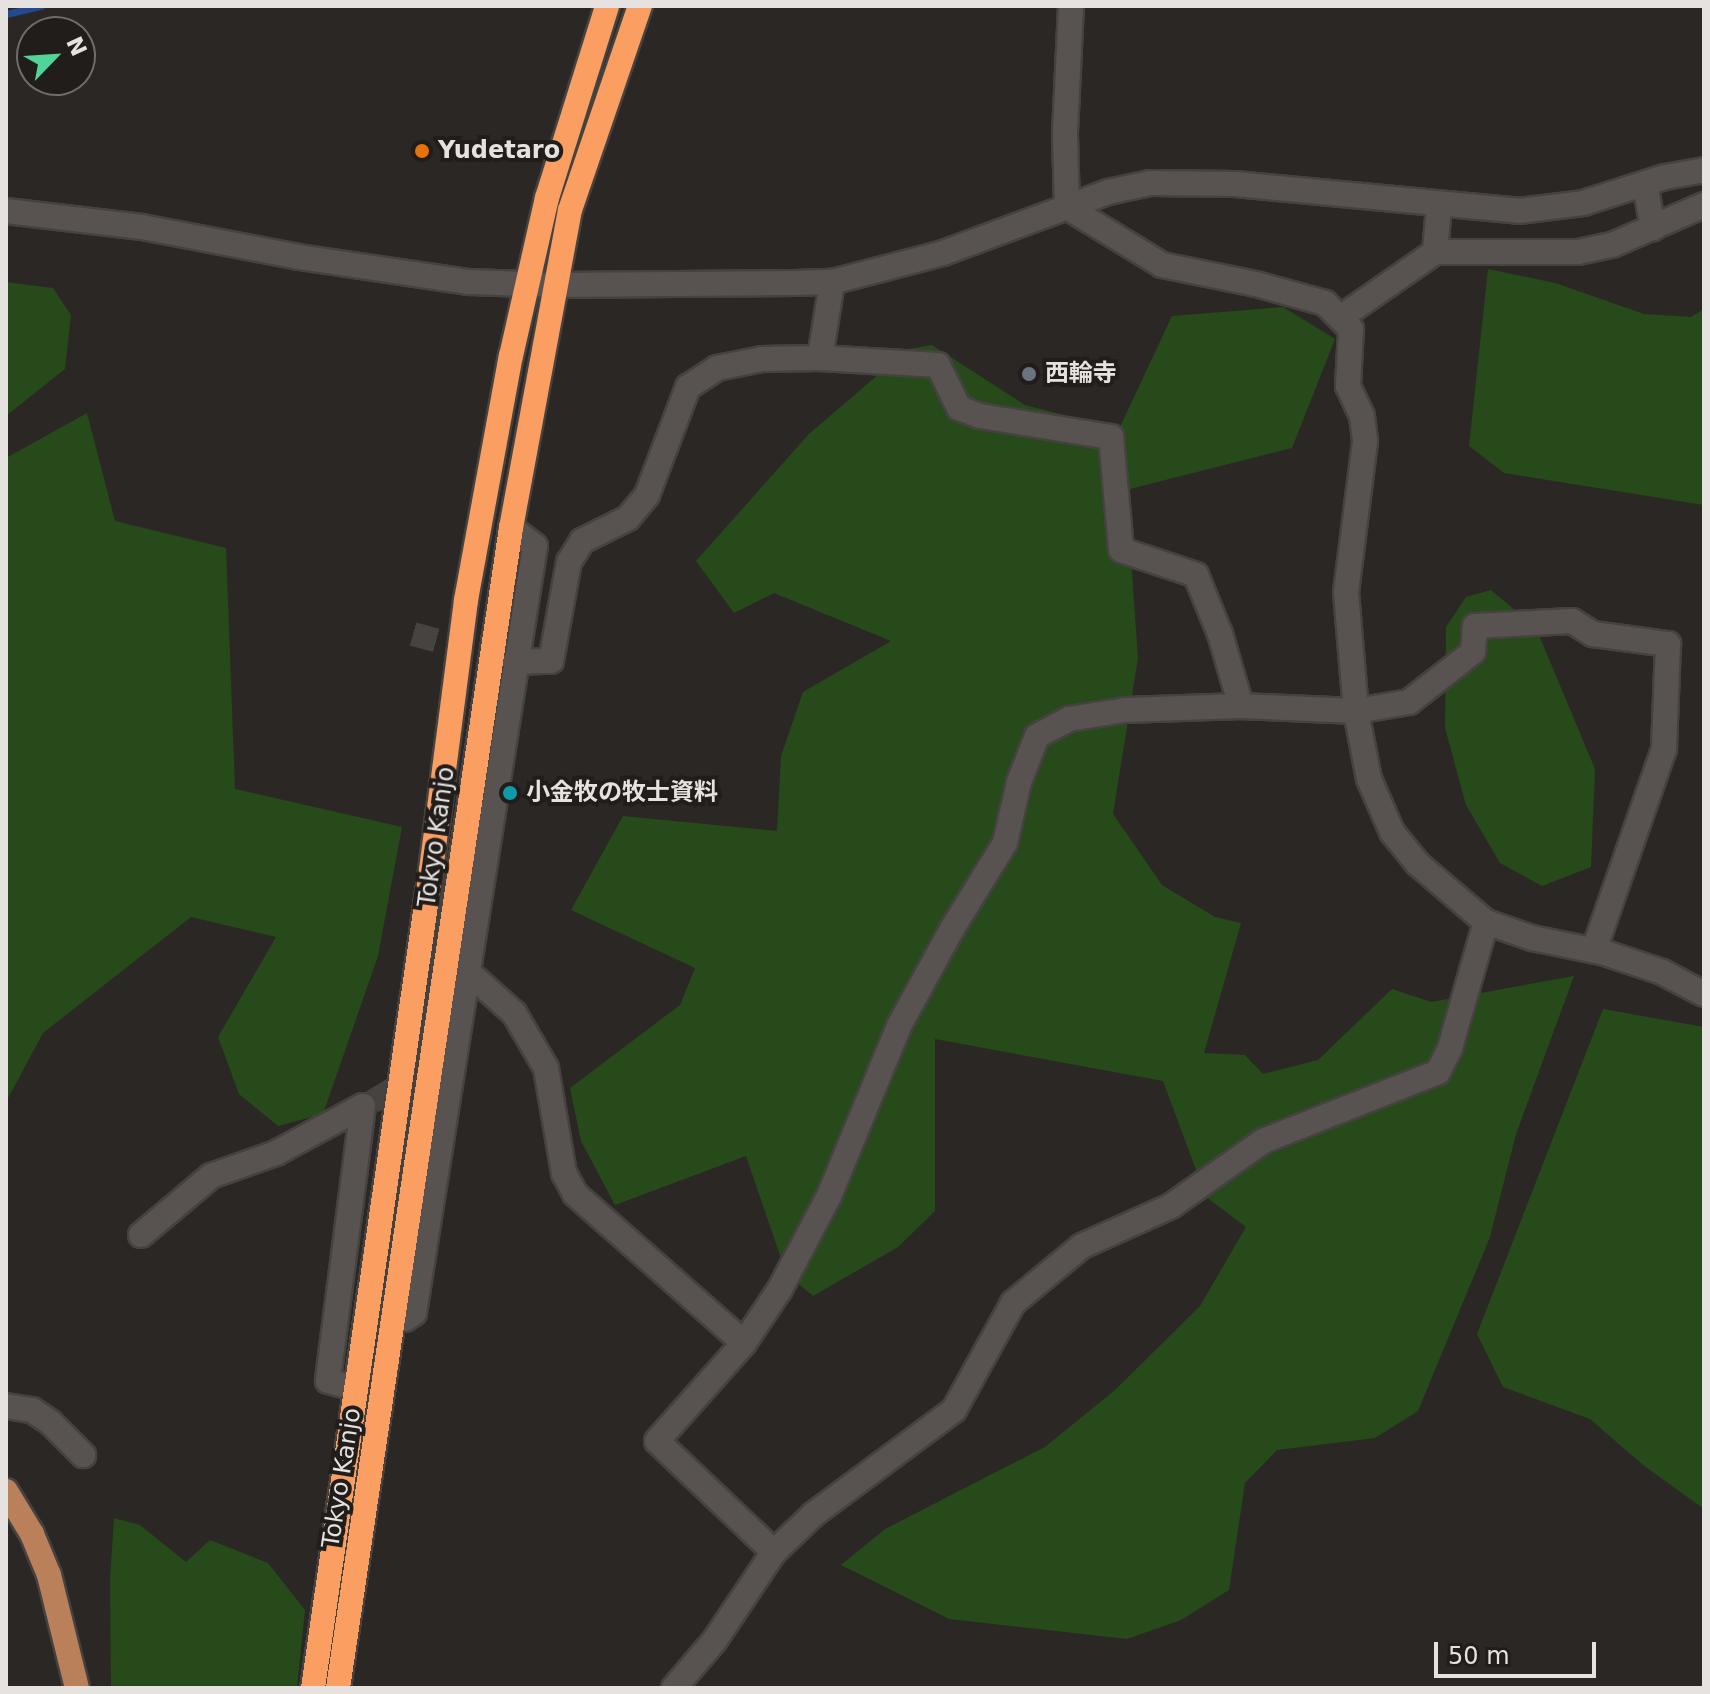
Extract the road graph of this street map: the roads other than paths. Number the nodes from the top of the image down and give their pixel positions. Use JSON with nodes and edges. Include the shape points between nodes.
{"nodes":[{"id":1,"x":607,"y":6,"type":"edge"},
{"id":2,"x":640,"y":6,"type":"edge"},
{"id":3,"x":1071,"y":6,"type":"edge"},
{"id":4,"x":1704,"y":170,"type":"edge"},
{"id":5,"x":1645,"y":184,"type":"junction"},
{"id":6,"x":1439,"y":205,"type":"junction"},
{"id":7,"x":1704,"y":205,"type":"edge"},
{"id":8,"x":1067,"y":207,"type":"junction"},
{"id":9,"x":6,"y":211,"type":"edge"},
{"id":10,"x":1653,"y":228,"type":"junction"},
{"id":11,"x":1435,"y":252,"type":"junction"},
{"id":12,"x":832,"y":282,"type":"junction"},
{"id":13,"x":529,"y":283,"type":"junction"},
{"id":14,"x":556,"y":285,"type":"junction"},
{"id":15,"x":1340,"y":318,"type":"junction"},
{"id":16,"x":820,"y":358,"type":"junction"},
{"id":17,"x":511,"y":528,"type":"junction"},
{"id":18,"x":515,"y":662,"type":"junction"},
{"id":19,"x":1241,"y":706,"type":"junction"},
{"id":20,"x":1356,"y":711,"type":"junction"},
{"id":21,"x":431,"y":870,"type":"junction"},
{"id":22,"x":461,"y":875,"type":"junction"},
{"id":23,"x":1486,"y":922,"type":"junction"},
{"id":24,"x":1594,"y":950,"type":"junction"},
{"id":25,"x":470,"y":974,"type":"junction"},
{"id":26,"x":1704,"y":994,"type":"edge"},
{"id":27,"x":141,"y":1235,"type":"dead end"},
{"id":28,"x":394,"y":1328,"type":"junction"},
{"id":29,"x":363,"y":1333,"type":"junction"},
{"id":30,"x":744,"y":1343,"type":"junction"},
{"id":31,"x":354,"y":1388,"type":"junction"},
{"id":32,"x":6,"y":1406,"type":"edge"},
{"id":33,"x":83,"y":1455,"type":"dead end"},
{"id":34,"x":6,"y":1491,"type":"edge"},
{"id":35,"x":774,"y":1552,"type":"junction"},
{"id":36,"x":77,"y":1688,"type":"edge"},
{"id":37,"x":313,"y":1688,"type":"edge"},
{"id":38,"x":338,"y":1688,"type":"edge"},
{"id":39,"x":674,"y":1688,"type":"edge"}],
"edges":[{"from":1,"to":13,"type":"highway","name":"Tokyo Kanjo","via":[[547,198]]},
{"from":2,"to":14,"type":"highway","name":"Tokyo Kanjo","via":[[570,210]]},
{"from":3,"to":8,"type":"street"},
{"from":4,"to":5,"type":"street"},
{"from":5,"to":6,"type":"street","via":[[1583,203],[1519,211]]},
{"from":5,"to":10,"type":"street"},
{"from":6,"to":8,"type":"street","via":[[1235,184],[1150,183]]},
{"from":6,"to":11,"type":"street"},
{"from":7,"to":10,"type":"street"},
{"from":8,"to":12,"type":"street","via":[[943,253]]},
{"from":8,"to":15,"type":"street","via":[[1162,265],[1325,303]]},
{"from":9,"to":13,"type":"street","via":[[142,227],[469,282]]},
{"from":10,"to":11,"type":"street","via":[[1578,252]]},
{"from":11,"to":15,"type":"street"},
{"from":12,"to":14,"type":"street"},
{"from":12,"to":16,"type":"street"},
{"from":13,"to":14,"type":"street"},
{"from":13,"to":21,"type":"highway","name":"Tokyo Kanjo","via":[[466,600]]},
{"from":14,"to":17,"type":"highway","name":"Tokyo Kanjo"},
{"from":15,"to":20,"type":"street","via":[[1351,329],[1348,386],[1362,416],[1365,442],[1346,592]]},
{"from":16,"to":18,"type":"street","via":[[762,359],[717,368],[688,387],[647,495],[628,518],[582,541],[569,562],[551,661]]},
{"from":16,"to":19,"type":"street","via":[[938,365],[959,408],[1111,437],[1121,550],[1196,575]]},
{"from":17,"to":18,"type":"street","via":[[535,546]]},
{"from":17,"to":22,"type":"highway","name":"Tokyo Kanjo"},
{"from":18,"to":25,"type":"street"},
{"from":19,"to":20,"type":"street"},
{"from":19,"to":30,"type":"street","via":[[1125,710],[1069,719],[1037,736],[1019,782],[1005,843],[900,1024],[829,1196],[769,1309]]},
{"from":20,"to":23,"type":"street","via":[[1369,779],[1392,832],[1418,864]]},
{"from":20,"to":24,"type":"street","via":[[1409,702],[1473,652],[1475,626],[1572,621],[1593,634],[1668,644],[1664,749]]},
{"from":21,"to":22,"type":"highway"},
{"from":21,"to":29,"type":"highway","name":"Tokyo Kanjo"},
{"from":22,"to":28,"type":"highway","name":"Tokyo Kanjo"},
{"from":23,"to":24,"type":"street"},
{"from":23,"to":35,"type":"street","via":[[1450,1048],[1438,1072],[1263,1141],[1171,1206],[1082,1246],[1013,1303],[954,1410],[814,1514]]},
{"from":24,"to":26,"type":"street","via":[[1662,972]]},
{"from":25,"to":28,"type":"street","via":[[452,1053],[414,1313]]},
{"from":25,"to":30,"type":"street","via":[[514,1013],[540,1054],[564,1173],[575,1194]]},
{"from":27,"to":31,"type":"street","via":[[211,1176],[276,1153],[368,1104],[328,1371],[328,1381]]},
{"from":28,"to":29,"type":"highway"},
{"from":28,"to":38,"type":"highway","name":"Tokyo Kanjo"},
{"from":29,"to":31,"type":"highway","name":"Tokyo Kanjo"},
{"from":30,"to":35,"type":"street","via":[[657,1441]]},
{"from":31,"to":37,"type":"highway","name":"Tokyo Kanjo"},
{"from":32,"to":33,"type":"street","via":[[32,1410]]},
{"from":34,"to":36,"type":"main road","via":[[49,1575]]},
{"from":35,"to":39,"type":"street","via":[[715,1640]]}]}
